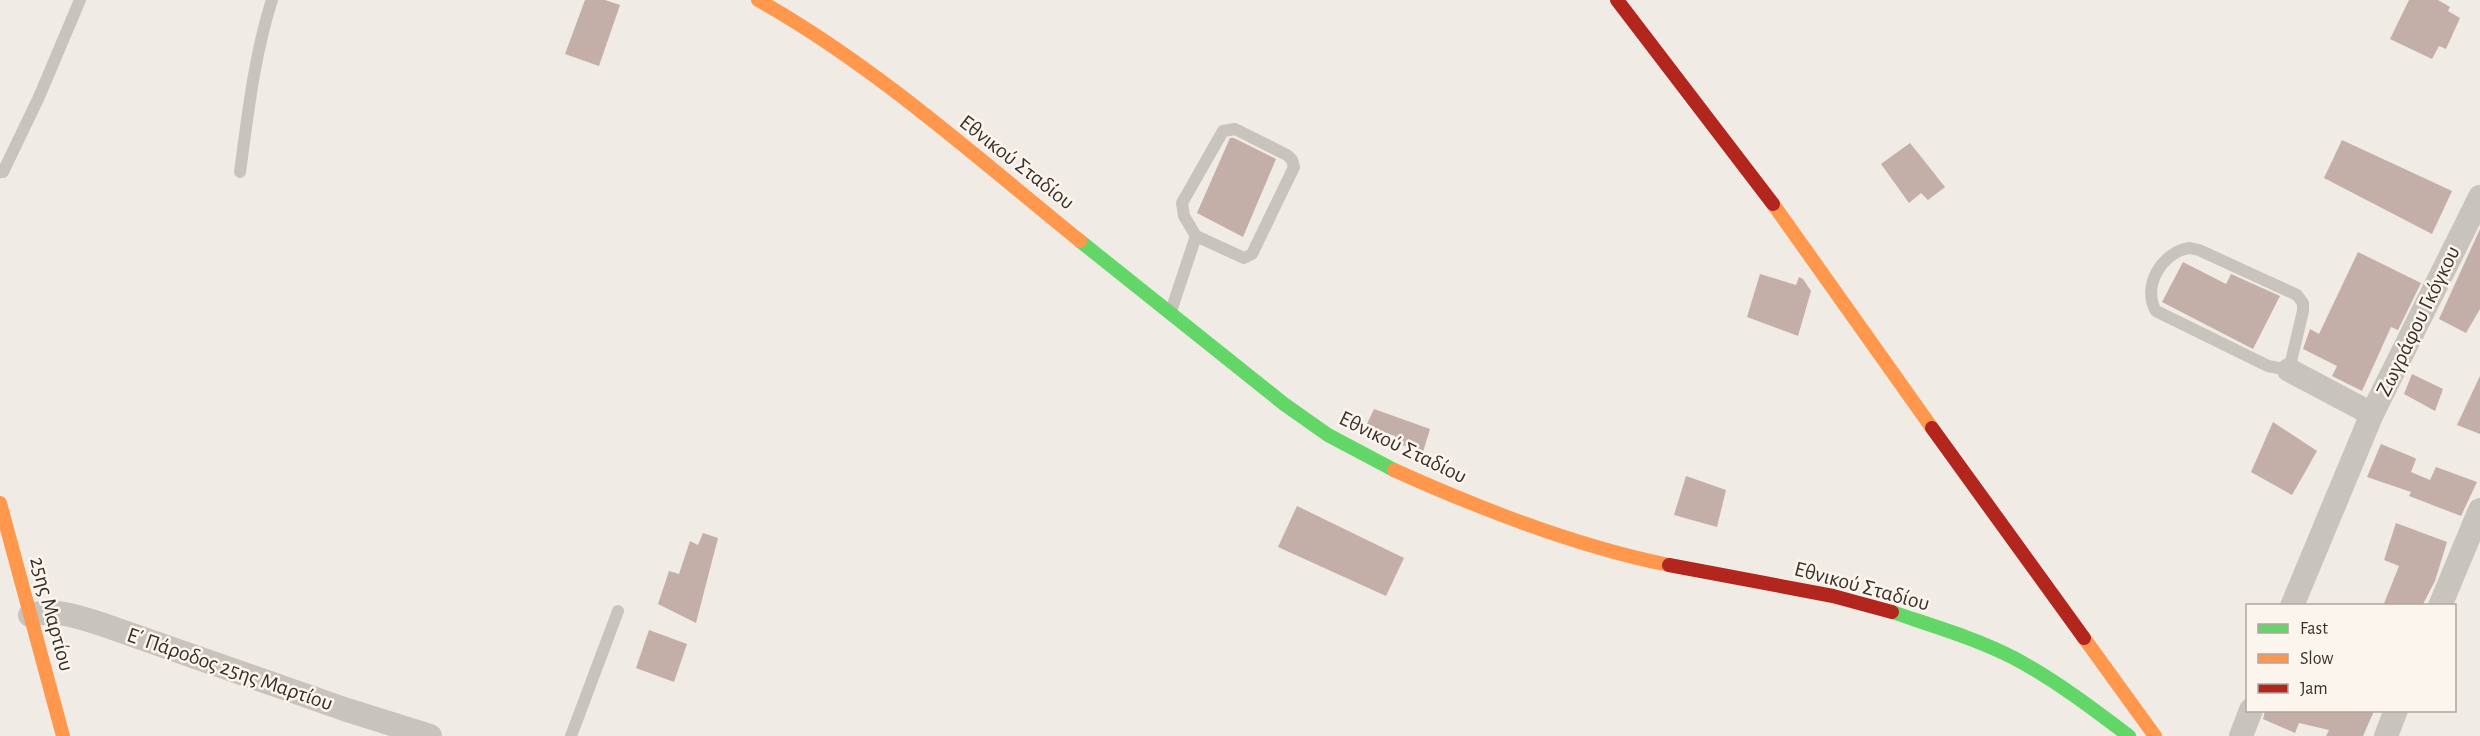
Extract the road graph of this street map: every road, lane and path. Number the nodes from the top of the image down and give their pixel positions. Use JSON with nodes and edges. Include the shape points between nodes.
{"nodes":[{"id":1,"x":80,"y":0,"type":"edge"},
{"id":2,"x":272,"y":0,"type":"edge"},
{"id":3,"x":758,"y":0,"type":"edge"},
{"id":4,"x":1617,"y":0,"type":"edge"},
{"id":5,"x":0,"y":172,"type":"edge"},
{"id":6,"x":240,"y":172,"type":"dead end"},
{"id":7,"x":2480,"y":197,"type":"edge"},
{"id":8,"x":1196,"y":236,"type":"junction"},
{"id":9,"x":1171,"y":312,"type":"junction"},
{"id":10,"x":2289,"y":370,"type":"junction"},
{"id":11,"x":2372,"y":414,"type":"junction"},
{"id":12,"x":0,"y":504,"type":"edge"},
{"id":13,"x":2480,"y":510,"type":"edge"},
{"id":14,"x":2474,"y":543,"type":"edge"},
{"id":15,"x":2293,"y":604,"type":"edge"},
{"id":16,"x":2441,"y":604,"type":"edge"},
{"id":17,"x":618,"y":611,"type":"dead end"},
{"id":18,"x":30,"y":615,"type":"junction"},
{"id":19,"x":2251,"y":712,"type":"edge"},
{"id":20,"x":2396,"y":712,"type":"edge"},
{"id":21,"x":63,"y":736,"type":"edge"},
{"id":22,"x":429,"y":736,"type":"edge"},
{"id":23,"x":571,"y":736,"type":"edge"},
{"id":24,"x":2129,"y":736,"type":"edge"},
{"id":25,"x":2155,"y":736,"type":"edge"},
{"id":26,"x":2241,"y":736,"type":"edge"},
{"id":27,"x":2386,"y":736,"type":"edge"}],
"edges":[{"from":1,"to":5,"type":"lane","via":[[39,98]]},
{"from":2,"to":6,"type":"lane","via":[[249,102]]},
{"from":3,"to":9,"type":"street","name":"Εθνικού Σταδίου","via":[[799,23],[906,101]]},
{"from":4,"to":25,"type":"street","via":[[1781,215]]},
{"from":7,"to":11,"type":"street","name":"Ζωγράφου Γκόγκου"},
{"from":8,"to":8,"type":"lane","via":[[1184,216],[1182,203],[1223,131],[1235,129],[1292,160],[1294,167],[1252,254],[1244,258]]},
{"from":8,"to":9,"type":"lane"},
{"from":9,"to":24,"type":"street","name":"Εθνικού Σταδίου","via":[[1328,435],[1373,461],[1442,492],[1644,560],[1833,596],[1930,625],[2013,658],[2072,693]]},
{"from":10,"to":10,"type":"lane","via":[[2303,311],[2297,295],[2190,248],[2182,249],[2156,271],[2151,304],[2162,316],[2268,366]]},
{"from":10,"to":11,"type":"street","name":"Ζωγράφου Γκόγκου"},
{"from":11,"to":15,"type":"street","name":"Ζωγράφου Γκόγκου"},
{"from":12,"to":18,"type":"street","name":"25ης Μαρτίου"},
{"from":13,"to":14,"type":"street"},
{"from":14,"to":16,"type":"street"},
{"from":17,"to":23,"type":"lane"},
{"from":18,"to":21,"type":"street","name":"25ης Μαρτίου"},
{"from":18,"to":22,"type":"street","name":"Ε΄ Πάροδος 25ης Μαρτίου","via":[[64,612]]},
{"from":19,"to":26,"type":"street"},
{"from":20,"to":27,"type":"street"}]}
